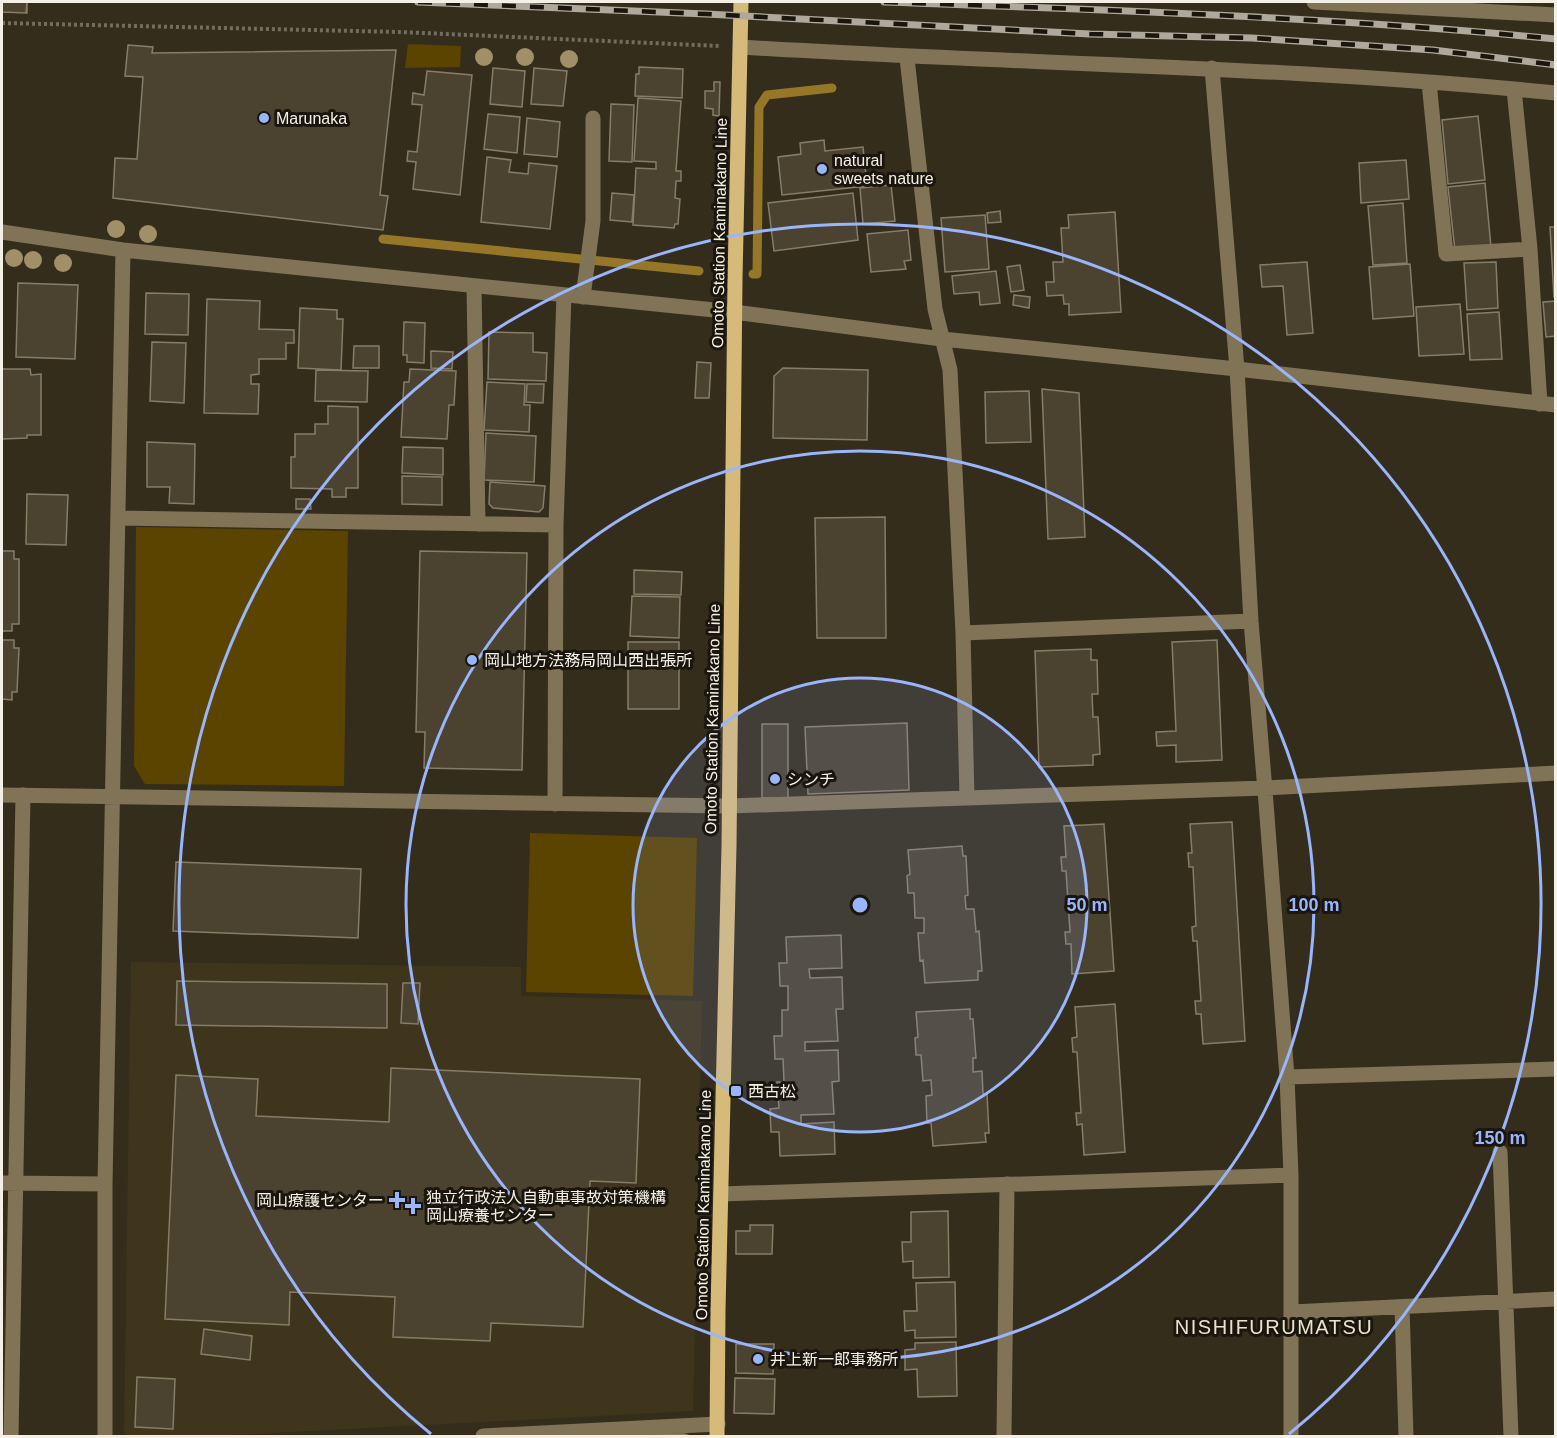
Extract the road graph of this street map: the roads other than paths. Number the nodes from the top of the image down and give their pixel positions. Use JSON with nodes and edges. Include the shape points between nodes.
{"nodes":[{"id":1,"x":741,"y":2,"type":"edge"},
{"id":2,"x":1314,"y":2,"type":"edge"},
{"id":3,"x":1556,"y":15,"type":"edge"},
{"id":4,"x":741,"y":47,"type":"junction"},
{"id":5,"x":907,"y":57,"type":"junction"},
{"id":6,"x":1212,"y":68,"type":"junction"},
{"id":7,"x":1429,"y":82,"type":"junction"},
{"id":8,"x":1515,"y":89,"type":"junction"},
{"id":9,"x":1556,"y":93,"type":"edge"},
{"id":10,"x":593,"y":118,"type":"dead end"},
{"id":11,"x":2,"y":232,"type":"edge"},
{"id":12,"x":1530,"y":249,"type":"junction"},
{"id":13,"x":123,"y":250,"type":"junction"},
{"id":14,"x":474,"y":287,"type":"junction"},
{"id":15,"x":564,"y":295,"type":"junction"},
{"id":16,"x":583,"y":297,"type":"junction"},
{"id":17,"x":734,"y":312,"type":"junction"},
{"id":18,"x":942,"y":339,"type":"junction"},
{"id":19,"x":1237,"y":369,"type":"junction"},
{"id":20,"x":1548,"y":405,"type":"edge"},
{"id":21,"x":118,"y":518,"type":"junction"},
{"id":22,"x":478,"y":524,"type":"junction"},
{"id":23,"x":556,"y":525,"type":"junction"},
{"id":24,"x":1251,"y":621,"type":"junction"},
{"id":25,"x":963,"y":633,"type":"junction"},
{"id":26,"x":1556,"y":773,"type":"edge"},
{"id":27,"x":1265,"y":788,"type":"junction"},
{"id":28,"x":2,"y":795,"type":"edge"},
{"id":29,"x":22,"y":795,"type":"junction"},
{"id":30,"x":112,"y":797,"type":"junction"},
{"id":31,"x":968,"y":798,"type":"junction"},
{"id":32,"x":555,"y":804,"type":"junction"},
{"id":33,"x":729,"y":806,"type":"junction"},
{"id":34,"x":1556,"y":1069,"type":"edge"},
{"id":35,"x":1287,"y":1077,"type":"junction"},
{"id":36,"x":1500,"y":1152,"type":"dead end"},
{"id":37,"x":1291,"y":1175,"type":"junction"},
{"id":38,"x":8,"y":1183,"type":"edge"},
{"id":39,"x":105,"y":1184,"type":"junction"},
{"id":40,"x":1007,"y":1184,"type":"junction"},
{"id":41,"x":721,"y":1194,"type":"junction"},
{"id":42,"x":1556,"y":1299,"type":"edge"},
{"id":43,"x":1506,"y":1302,"type":"junction"},
{"id":44,"x":1402,"y":1307,"type":"junction"},
{"id":45,"x":1292,"y":1312,"type":"junction"},
{"id":46,"x":718,"y":1430,"type":"edge"},
{"id":47,"x":498,"y":1436,"type":"edge"},
{"id":48,"x":11,"y":1437,"type":"edge"},
{"id":49,"x":105,"y":1437,"type":"edge"},
{"id":50,"x":483,"y":1437,"type":"edge"},
{"id":51,"x":1004,"y":1437,"type":"edge"},
{"id":52,"x":1292,"y":1437,"type":"edge"},
{"id":53,"x":1406,"y":1437,"type":"edge"},
{"id":54,"x":1511,"y":1437,"type":"edge"}],
"edges":[{"from":1,"to":4,"type":"main road","name":"Omoto Station Kaminakano Line"},
{"from":2,"to":3,"type":"street"},
{"from":4,"to":5,"type":"street"},
{"from":4,"to":17,"type":"main road","name":"Omoto Station Kaminakano Line"},
{"from":5,"to":6,"type":"street"},
{"from":5,"to":18,"type":"street","via":[[935,309]]},
{"from":6,"to":7,"type":"street"},
{"from":6,"to":19,"type":"street"},
{"from":7,"to":8,"type":"street"},
{"from":7,"to":12,"type":"street","via":[[1446,254]]},
{"from":8,"to":9,"type":"street"},
{"from":8,"to":12,"type":"street"},
{"from":10,"to":16,"type":"street","via":[[593,221]]},
{"from":11,"to":13,"type":"street"},
{"from":12,"to":20,"type":"street"},
{"from":13,"to":14,"type":"street"},
{"from":13,"to":21,"type":"street"},
{"from":14,"to":15,"type":"street"},
{"from":14,"to":22,"type":"street"},
{"from":15,"to":16,"type":"street"},
{"from":15,"to":23,"type":"street"},
{"from":16,"to":17,"type":"street"},
{"from":17,"to":18,"type":"street"},
{"from":17,"to":33,"type":"main road","name":"Omoto Station Kaminakano Line"},
{"from":18,"to":19,"type":"street"},
{"from":18,"to":25,"type":"street","via":[[950,370]]},
{"from":19,"to":20,"type":"street"},
{"from":19,"to":24,"type":"street"},
{"from":21,"to":22,"type":"street"},
{"from":21,"to":30,"type":"street"},
{"from":22,"to":23,"type":"street"},
{"from":23,"to":32,"type":"street"},
{"from":24,"to":25,"type":"street"},
{"from":24,"to":27,"type":"street"},
{"from":25,"to":31,"type":"street"},
{"from":26,"to":27,"type":"street"},
{"from":27,"to":31,"type":"street"},
{"from":27,"to":35,"type":"street"},
{"from":28,"to":29,"type":"street"},
{"from":29,"to":30,"type":"street"},
{"from":29,"to":38,"type":"street"},
{"from":30,"to":32,"type":"street"},
{"from":30,"to":39,"type":"street"},
{"from":31,"to":33,"type":"street"},
{"from":32,"to":33,"type":"street"},
{"from":33,"to":41,"type":"main road","name":"Omoto Station Kaminakano Line"},
{"from":34,"to":35,"type":"street"},
{"from":35,"to":37,"type":"street"},
{"from":36,"to":43,"type":"street"},
{"from":37,"to":40,"type":"street"},
{"from":37,"to":45,"type":"street"},
{"from":38,"to":39,"type":"street"},
{"from":38,"to":48,"type":"street"},
{"from":39,"to":49,"type":"street"},
{"from":40,"to":41,"type":"street"},
{"from":40,"to":51,"type":"street"},
{"from":41,"to":46,"type":"main road","name":"Omoto Station Kaminakano Line"},
{"from":42,"to":43,"type":"street"},
{"from":43,"to":44,"type":"street"},
{"from":43,"to":54,"type":"street"},
{"from":44,"to":45,"type":"street"},
{"from":44,"to":53,"type":"street"},
{"from":45,"to":52,"type":"street"},
{"from":46,"to":47,"type":"street"},
{"from":47,"to":50,"type":"street"}]}
